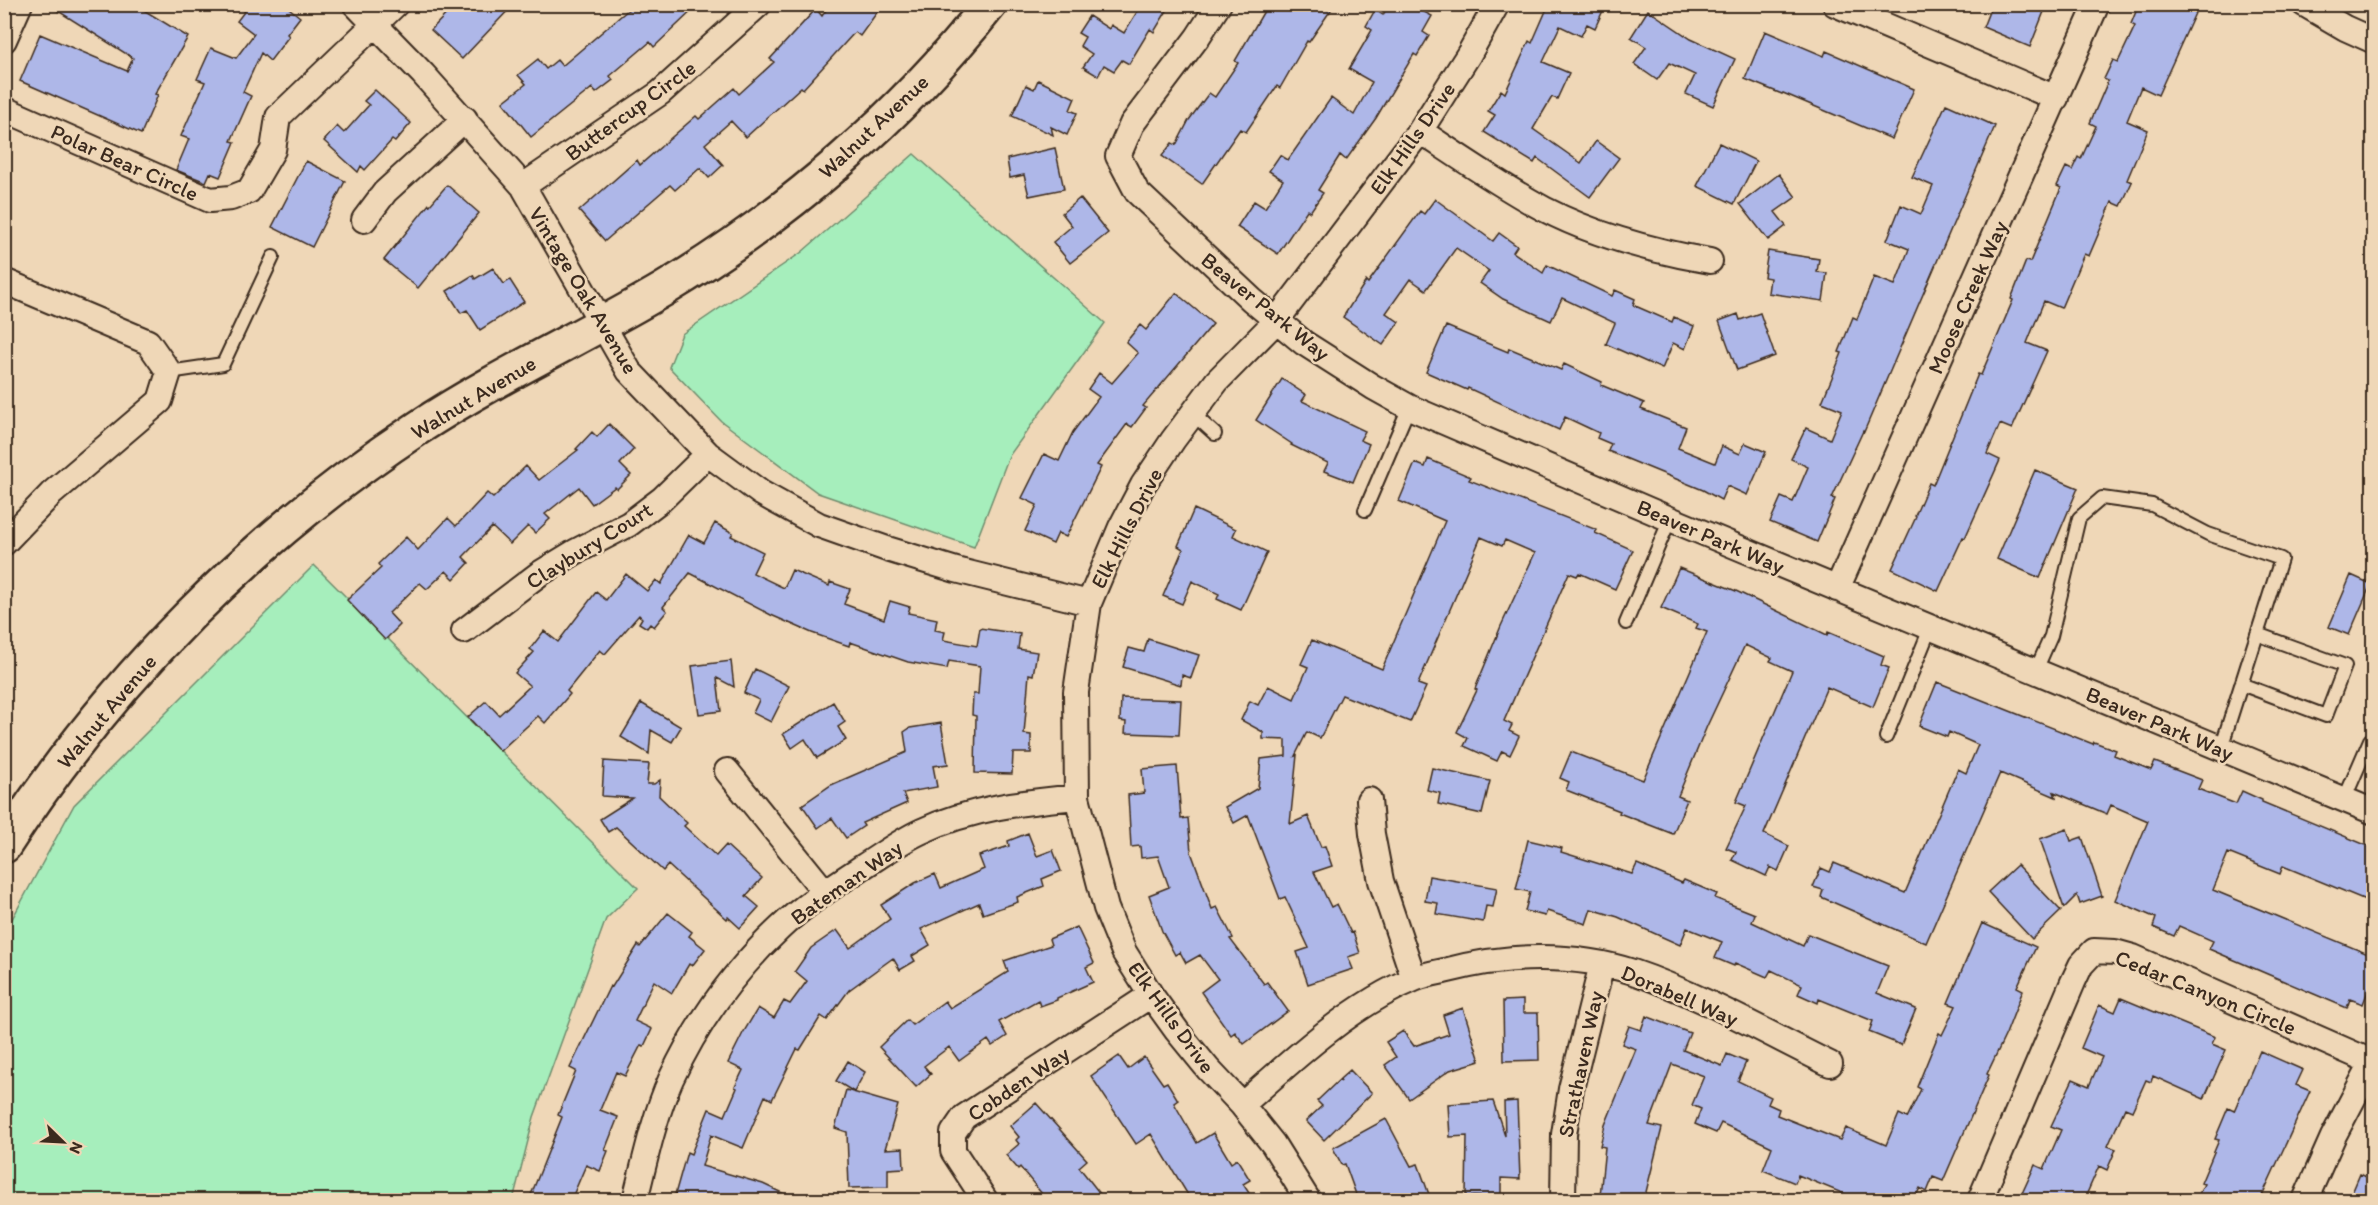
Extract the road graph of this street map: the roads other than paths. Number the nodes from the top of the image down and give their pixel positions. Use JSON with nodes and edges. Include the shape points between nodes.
{"nodes":[{"id":1,"x":20,"y":4,"type":"edge"},
{"id":2,"x":355,"y":4,"type":"edge"},
{"id":3,"x":396,"y":4,"type":"edge"},
{"id":4,"x":759,"y":4,"type":"edge"},
{"id":5,"x":990,"y":4,"type":"edge"},
{"id":6,"x":1219,"y":4,"type":"edge"},
{"id":7,"x":1497,"y":4,"type":"edge"},
{"id":8,"x":1835,"y":4,"type":"edge"},
{"id":9,"x":2097,"y":4,"type":"edge"},
{"id":10,"x":2304,"y":4,"type":"edge"},
{"id":11,"x":375,"y":25,"type":"junction"},
{"id":12,"x":4,"y":40,"type":"edge"},
{"id":13,"x":2373,"y":41,"type":"edge"},
{"id":14,"x":2056,"y":98,"type":"junction"},
{"id":15,"x":4,"y":109,"type":"edge"},
{"id":16,"x":465,"y":119,"type":"junction"},
{"id":17,"x":1420,"y":131,"type":"junction"},
{"id":18,"x":523,"y":186,"type":"junction"},
{"id":19,"x":364,"y":220,"type":"dead end"},
{"id":20,"x":273,"y":257,"type":"dead end"},
{"id":21,"x":1710,"y":261,"type":"dead end"},
{"id":22,"x":4,"y":281,"type":"edge"},
{"id":23,"x":1277,"y":320,"type":"junction"},
{"id":24,"x":602,"y":325,"type":"junction"},
{"id":25,"x":170,"y":372,"type":"junction"},
{"id":26,"x":1409,"y":407,"type":"junction"},
{"id":27,"x":1193,"y":414,"type":"junction"},
{"id":28,"x":1215,"y":434,"type":"dead end"},
{"id":29,"x":708,"y":454,"type":"junction"},
{"id":30,"x":1365,"y":510,"type":"dead end"},
{"id":31,"x":1670,"y":519,"type":"junction"},
{"id":32,"x":4,"y":543,"type":"edge"},
{"id":33,"x":1837,"y":589,"type":"junction"},
{"id":34,"x":1089,"y":603,"type":"junction"},
{"id":35,"x":1626,"y":623,"type":"dead end"},
{"id":36,"x":1931,"y":626,"type":"junction"},
{"id":37,"x":464,"y":630,"type":"dead end"},
{"id":38,"x":2257,"y":634,"type":"junction"},
{"id":39,"x":2036,"y":670,"type":"junction"},
{"id":40,"x":2241,"y":684,"type":"junction"},
{"id":41,"x":1886,"y":737,"type":"dead end"},
{"id":42,"x":2372,"y":738,"type":"edge"},
{"id":43,"x":2221,"y":748,"type":"junction"},
{"id":44,"x":727,"y":771,"type":"dead end"},
{"id":45,"x":1077,"y":797,"type":"junction"},
{"id":46,"x":1369,"y":800,"type":"dead end"},
{"id":47,"x":2344,"y":800,"type":"junction"},
{"id":48,"x":2373,"y":813,"type":"edge"},
{"id":49,"x":4,"y":846,"type":"edge"},
{"id":50,"x":825,"y":892,"type":"junction"},
{"id":51,"x":1602,"y":964,"type":"junction"},
{"id":52,"x":1414,"y":979,"type":"junction"},
{"id":53,"x":1151,"y":995,"type":"junction"},
{"id":54,"x":2373,"y":1061,"type":"edge"},
{"id":55,"x":1830,"y":1064,"type":"dead end"},
{"id":56,"x":1242,"y":1105,"type":"junction"},
{"id":57,"x":634,"y":1200,"type":"edge"},
{"id":58,"x":985,"y":1200,"type":"edge"},
{"id":59,"x":1308,"y":1200,"type":"edge"},
{"id":60,"x":1563,"y":1200,"type":"edge"},
{"id":61,"x":1980,"y":1200,"type":"edge"},
{"id":62,"x":2305,"y":1200,"type":"edge"}],
"edges":[{"from":1,"to":12,"type":"street"},
{"from":2,"to":11,"type":"street","name":"Vintage Oak Avenue"},
{"from":3,"to":11,"type":"street"},
{"from":4,"to":18,"type":"street","name":"Buttercup Circle","via":[[660,93]]},
{"from":5,"to":24,"type":"street","name":"Walnut Avenue","via":[[938,65],[827,172],[722,252]]},
{"from":6,"to":23,"type":"street","name":"Beaver Park Way","via":[[1132,124],[1118,156],[1137,192]]},
{"from":7,"to":17,"type":"street","name":"Elk Hills Drive"},
{"from":8,"to":14,"type":"street"},
{"from":9,"to":14,"type":"street","name":"Moose Creek Way"},
{"from":10,"to":13,"type":"street"},
{"from":11,"to":15,"type":"street","name":"Polar Bear Circle","via":[[278,117],[273,150],[249,191],[231,198],[210,200]]},
{"from":11,"to":16,"type":"street","name":"Vintage Oak Avenue"},
{"from":14,"to":33,"type":"street","name":"Moose Creek Way"},
{"from":16,"to":18,"type":"street","name":"Vintage Oak Avenue"},
{"from":16,"to":19,"type":"street","via":[[385,192]]},
{"from":17,"to":21,"type":"street","via":[[1514,191],[1578,224],[1672,255]]},
{"from":17,"to":23,"type":"street","name":"Elk Hills Drive"},
{"from":18,"to":24,"type":"street","name":"Vintage Oak Avenue"},
{"from":20,"to":25,"type":"lane","via":[[223,364]]},
{"from":22,"to":25,"type":"street","via":[[148,342]]},
{"from":23,"to":26,"type":"street","name":"Beaver Park Way","via":[[1313,348]]},
{"from":23,"to":27,"type":"street","name":"Elk Hills Drive","via":[[1217,381]]},
{"from":24,"to":29,"type":"street","name":"Vintage Oak Avenue","via":[[629,371]]},
{"from":24,"to":49,"type":"street","name":"Walnut Avenue","via":[[503,376],[418,428],[278,533],[205,600],[120,690]]},
{"from":25,"to":32,"type":"street","via":[[160,401],[51,494]]},
{"from":26,"to":30,"type":"lane"},
{"from":26,"to":31,"type":"street","name":"Beaver Park Way"},
{"from":27,"to":28,"type":"lane"},
{"from":27,"to":34,"type":"street","name":"Elk Hills Drive","via":[[1143,485]]},
{"from":29,"to":34,"type":"street","name":"Vintage Oak Avenue","via":[[761,493],[819,525],[956,570]]},
{"from":29,"to":37,"type":"street","name":"Claybury Court","via":[[662,499],[629,524],[539,574]]},
{"from":31,"to":33,"type":"street","name":"Beaver Park Way"},
{"from":31,"to":35,"type":"lane"},
{"from":33,"to":36,"type":"street","name":"Beaver Park Way"},
{"from":34,"to":45,"type":"street","name":"Elk Hills Drive","via":[[1076,692]]},
{"from":36,"to":39,"type":"street","name":"Beaver Park Way"},
{"from":36,"to":41,"type":"lane"},
{"from":38,"to":39,"type":"lane","via":[[2281,559],[2208,534],[2152,505],[2102,498],[2079,518],[2051,636]]},
{"from":38,"to":40,"type":"lane"},
{"from":38,"to":40,"type":"lane","via":[[2345,666],[2326,716]]},
{"from":39,"to":43,"type":"street","name":"Beaver Park Way"},
{"from":40,"to":43,"type":"lane"},
{"from":42,"to":47,"type":"lane"},
{"from":43,"to":47,"type":"street","name":"Beaver Park Way"},
{"from":44,"to":50,"type":"street"},
{"from":45,"to":50,"type":"street","name":"Bateman Way","via":[[992,808],[921,831]]},
{"from":45,"to":53,"type":"street","name":"Elk Hills Drive","via":[[1106,908],[1124,952]]},
{"from":46,"to":52,"type":"street","via":[[1381,881]]},
{"from":47,"to":48,"type":"street","name":"Beaver Park Way"},
{"from":50,"to":57,"type":"street","name":"Bateman Way","via":[[780,928],[732,980],[700,1027],[671,1079],[649,1140]]},
{"from":51,"to":52,"type":"street","name":"Dorabell Way","via":[[1548,957],[1503,959]]},
{"from":51,"to":55,"type":"street","name":"Dorabell Way","via":[[1661,982]]},
{"from":51,"to":60,"type":"street","name":"Strathaven Way","via":[[1569,1100],[1562,1155]]},
{"from":52,"to":56,"type":"street","name":"Dorabell Way","via":[[1348,1018]]},
{"from":53,"to":56,"type":"street","name":"Elk Hills Drive","via":[[1208,1069]]},
{"from":53,"to":58,"type":"street","name":"Cobden Way","via":[[964,1117],[953,1133],[953,1151]]},
{"from":54,"to":61,"type":"street","name":"Cedar Canyon Circle","via":[[2133,957],[2094,951],[2073,982]]},
{"from":54,"to":62,"type":"street"},
{"from":56,"to":59,"type":"street","name":"Elk Hills Drive","via":[[1273,1144]]}]}
